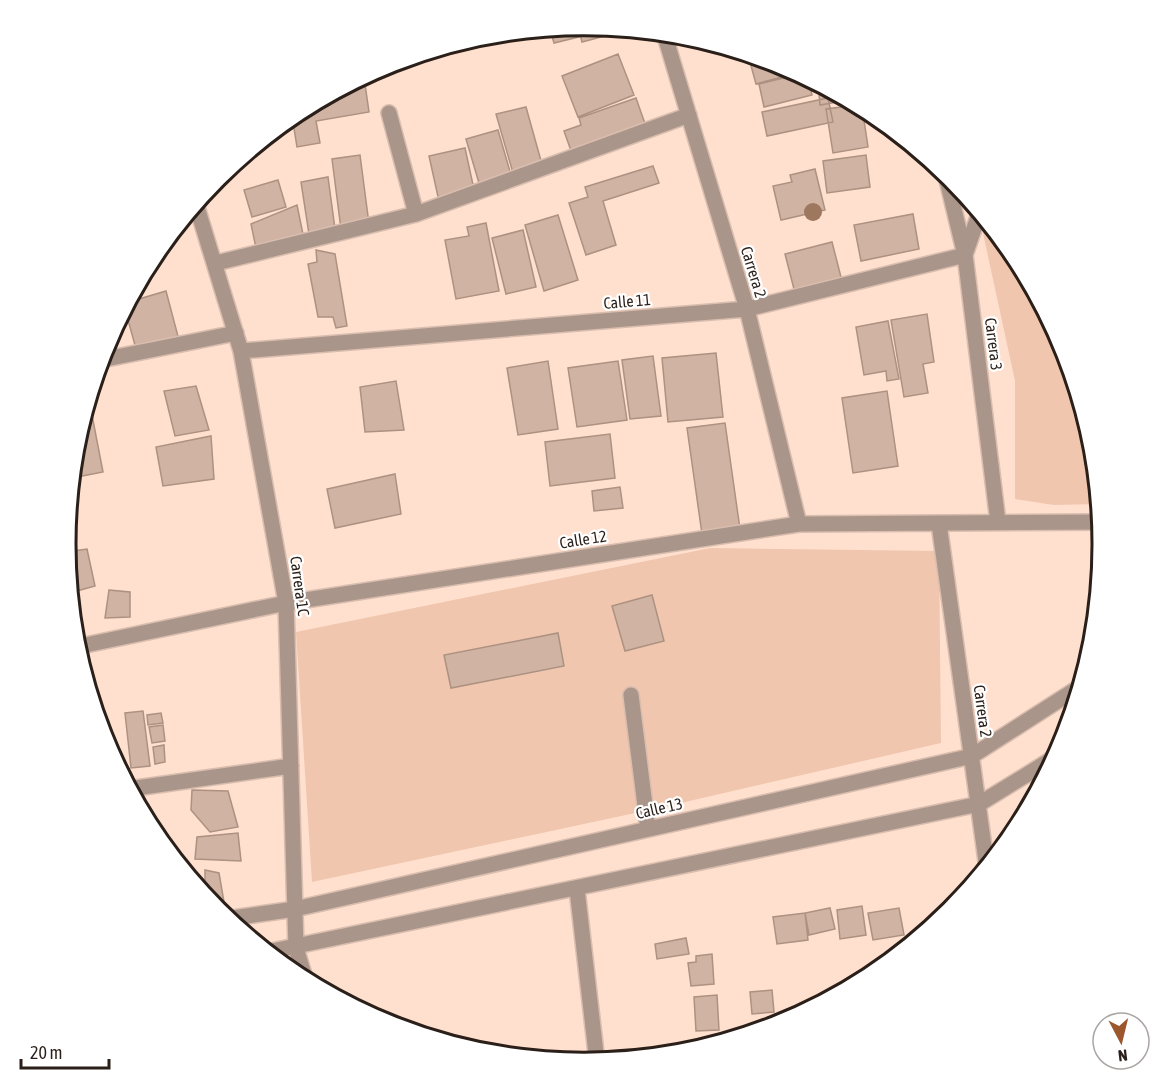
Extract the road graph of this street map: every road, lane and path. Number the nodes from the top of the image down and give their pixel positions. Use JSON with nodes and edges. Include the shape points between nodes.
{"nodes":[{"id":1,"x":667,"y":43,"type":"edge"},
{"id":2,"x":389,"y":113,"type":"dead end"},
{"id":3,"x":688,"y":115,"type":"junction"},
{"id":4,"x":950,"y":191,"type":"edge"},
{"id":5,"x":199,"y":213,"type":"edge"},
{"id":6,"x":416,"y":214,"type":"junction"},
{"id":7,"x":977,"y":221,"type":"edge"},
{"id":8,"x":965,"y":255,"type":"junction"},
{"id":9,"x":216,"y":263,"type":"junction"},
{"id":10,"x":747,"y":309,"type":"junction"},
{"id":11,"x":236,"y":333,"type":"junction"},
{"id":12,"x":241,"y":351,"type":"junction"},
{"id":13,"x":112,"y":358,"type":"edge"},
{"id":14,"x":998,"y":522,"type":"junction"},
{"id":15,"x":1092,"y":522,"type":"edge"},
{"id":16,"x":799,"y":524,"type":"junction"},
{"id":17,"x":939,"y":524,"type":"junction"},
{"id":18,"x":286,"y":603,"type":"junction"},
{"id":19,"x":86,"y":645,"type":"edge"},
{"id":20,"x":1071,"y":693,"type":"edge"},
{"id":21,"x":631,"y":695,"type":"dead end"},
{"id":22,"x":972,"y":756,"type":"junction"},
{"id":23,"x":1043,"y":765,"type":"edge"},
{"id":24,"x":291,"y":766,"type":"junction"},
{"id":25,"x":138,"y":788,"type":"edge"},
{"id":26,"x":978,"y":804,"type":"junction"},
{"id":27,"x":648,"y":829,"type":"junction"},
{"id":28,"x":985,"y":857,"type":"edge"},
{"id":29,"x":577,"y":888,"type":"junction"},
{"id":30,"x":295,"y":909,"type":"junction"},
{"id":31,"x":239,"y":917,"type":"edge"},
{"id":32,"x":296,"y":948,"type":"junction"},
{"id":33,"x":278,"y":950,"type":"edge"},
{"id":34,"x":302,"y":967,"type":"edge"},
{"id":35,"x":596,"y":1053,"type":"edge"}],
"edges":[{"from":1,"to":3,"type":"street","name":"Carrera 2"},
{"from":2,"to":6,"type":"street"},
{"from":3,"to":6,"type":"street"},
{"from":3,"to":10,"type":"street","name":"Carrera 2"},
{"from":4,"to":8,"type":"street","name":"Carrera 3"},
{"from":5,"to":9,"type":"street","name":"Carrera 1C"},
{"from":6,"to":9,"type":"street"},
{"from":7,"to":8,"type":"street"},
{"from":8,"to":10,"type":"street","name":"Calle 11"},
{"from":8,"to":14,"type":"street","name":"Carrera 3"},
{"from":9,"to":11,"type":"street","name":"Carrera 1C"},
{"from":10,"to":12,"type":"street","name":"Calle 11"},
{"from":10,"to":16,"type":"street","name":"Carrera 2"},
{"from":11,"to":12,"type":"street","name":"Carrera 1C"},
{"from":11,"to":13,"type":"street"},
{"from":12,"to":18,"type":"street","name":"Carrera 1C"},
{"from":14,"to":15,"type":"street","name":"Calle 12"},
{"from":14,"to":17,"type":"street","name":"Calle 12"},
{"from":16,"to":17,"type":"street","name":"Calle 12"},
{"from":16,"to":18,"type":"street","name":"Calle 12"},
{"from":17,"to":22,"type":"street","name":"Carrera 2"},
{"from":18,"to":19,"type":"street","name":"Calle 12"},
{"from":18,"to":24,"type":"street","name":"Carrera 1C"},
{"from":20,"to":22,"type":"street","name":"Calle 13"},
{"from":21,"to":27,"type":"street"},
{"from":22,"to":26,"type":"street","name":"Carrera 2"},
{"from":22,"to":27,"type":"street","name":"Calle 13"},
{"from":23,"to":26,"type":"street"},
{"from":24,"to":25,"type":"street"},
{"from":24,"to":30,"type":"street","name":"Carrera 1C"},
{"from":26,"to":28,"type":"street","name":"Carrera 2"},
{"from":26,"to":29,"type":"street"},
{"from":27,"to":30,"type":"street","name":"Calle 13"},
{"from":29,"to":32,"type":"street"},
{"from":29,"to":35,"type":"street"},
{"from":30,"to":31,"type":"street","name":"Calle 13"},
{"from":30,"to":32,"type":"street","name":"Carrera 1C"},
{"from":32,"to":33,"type":"street"},
{"from":32,"to":34,"type":"street","name":"Carrera 1C"}]}
